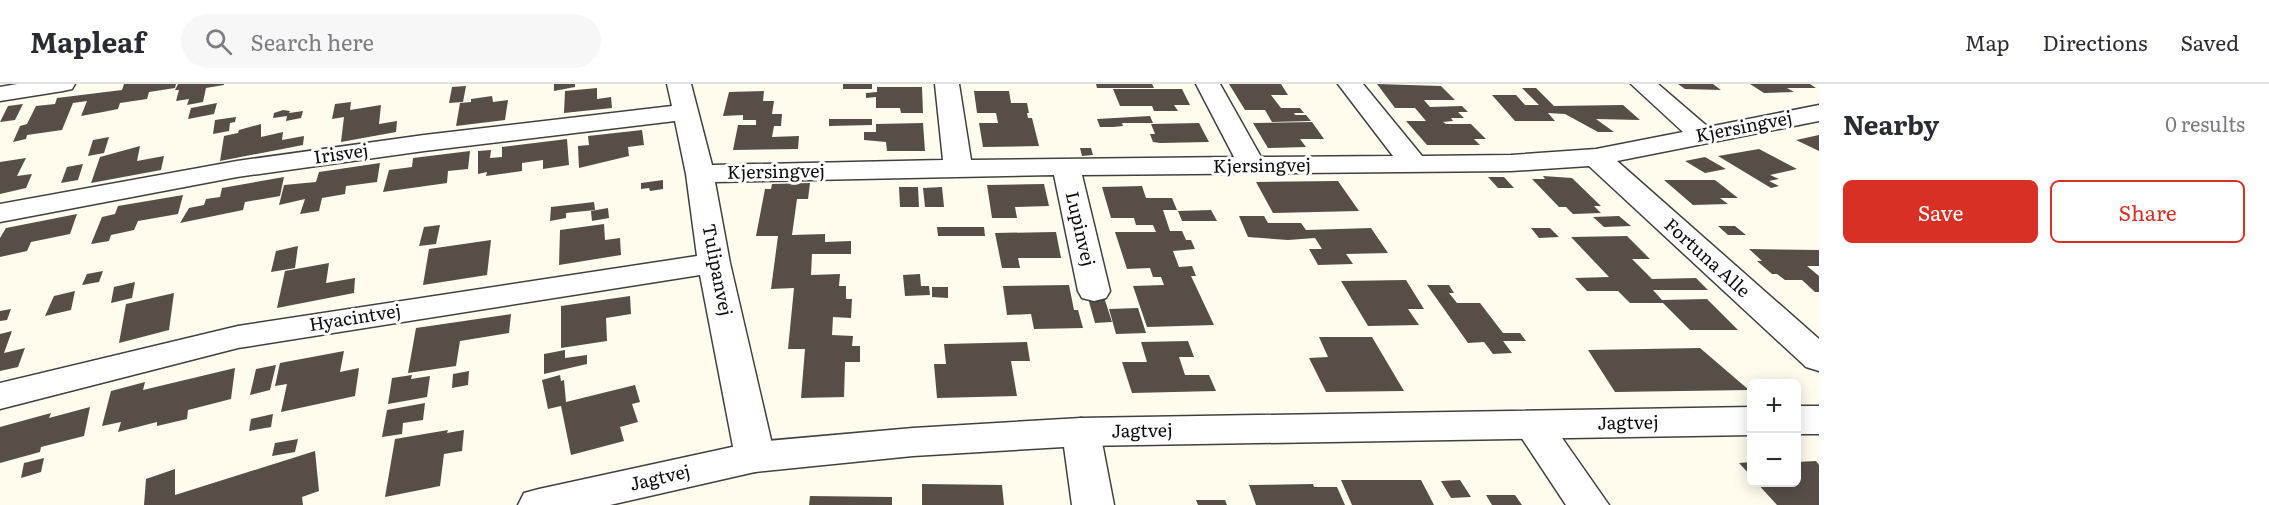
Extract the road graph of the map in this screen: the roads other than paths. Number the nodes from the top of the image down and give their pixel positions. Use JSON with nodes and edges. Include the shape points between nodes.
{"nodes":[{"id":1,"x":63,"y":84,"type":"edge"},
{"id":2,"x":947,"y":84,"type":"edge"},
{"id":3,"x":1208,"y":84,"type":"edge"},
{"id":4,"x":1350,"y":84,"type":"edge"},
{"id":5,"x":1643,"y":84,"type":"edge"},
{"id":6,"x":0,"y":94,"type":"edge"},
{"id":7,"x":682,"y":98,"type":"edge"},
{"id":8,"x":1819,"y":113,"type":"edge"},
{"id":9,"x":1702,"y":135,"type":"junction"},
{"id":10,"x":1596,"y":157,"type":"junction"},
{"id":11,"x":1414,"y":164,"type":"junction"},
{"id":12,"x":1252,"y":166,"type":"junction"},
{"id":13,"x":1066,"y":167,"type":"junction"},
{"id":14,"x":958,"y":168,"type":"junction"},
{"id":15,"x":700,"y":174,"type":"junction"},
{"id":16,"x":0,"y":213,"type":"edge"},
{"id":17,"x":714,"y":263,"type":"junction"},
{"id":18,"x":1094,"y":291,"type":"dead end"},
{"id":19,"x":1819,"y":359,"type":"edge"},
{"id":20,"x":0,"y":396,"type":"edge"},
{"id":21,"x":1801,"y":420,"type":"edge"},
{"id":22,"x":1819,"y":420,"type":"edge"},
{"id":23,"x":1747,"y":421,"type":"edge"},
{"id":24,"x":1532,"y":424,"type":"junction"},
{"id":25,"x":1081,"y":432,"type":"junction"},
{"id":26,"x":755,"y":457,"type":"junction"},
{"id":27,"x":539,"y":505,"type":"edge"},
{"id":28,"x":1093,"y":505,"type":"edge"},
{"id":29,"x":1588,"y":505,"type":"edge"}],
"edges":[{"from":1,"to":6,"type":"street"},
{"from":2,"to":14,"type":"street"},
{"from":3,"to":12,"type":"street"},
{"from":4,"to":11,"type":"street"},
{"from":5,"to":9,"type":"street"},
{"from":7,"to":15,"type":"street","name":"Tulipanvej"},
{"from":7,"to":16,"type":"street","name":"Irisvej","via":[[436,141],[237,169]]},
{"from":8,"to":9,"type":"street","name":"Kjersingvej"},
{"from":9,"to":10,"type":"street","name":"Kjersingvej"},
{"from":10,"to":11,"type":"street","name":"Kjersingvej"},
{"from":10,"to":19,"type":"street","name":"Fortuna Alle"},
{"from":11,"to":12,"type":"street","name":"Kjersingvej"},
{"from":12,"to":13,"type":"street","name":"Kjersingvej"},
{"from":13,"to":14,"type":"street","name":"Kjersingvej"},
{"from":13,"to":18,"type":"street","name":"Lupinvej"},
{"from":14,"to":15,"type":"street","name":"Kjersingvej"},
{"from":15,"to":17,"type":"street","name":"Tulipanvej"},
{"from":17,"to":20,"type":"street","name":"Hyacintvej","via":[[238,337]]},
{"from":17,"to":26,"type":"street","name":"Tulipanvej"},
{"from":21,"to":22,"type":"street"},
{"from":23,"to":24,"type":"street","name":"Jagtvej"},
{"from":24,"to":25,"type":"street","name":"Jagtvej"},
{"from":24,"to":29,"type":"street"},
{"from":25,"to":26,"type":"street","name":"Jagtvej"},
{"from":25,"to":28,"type":"street"},
{"from":26,"to":27,"type":"street","name":"Jagtvej"}]}
